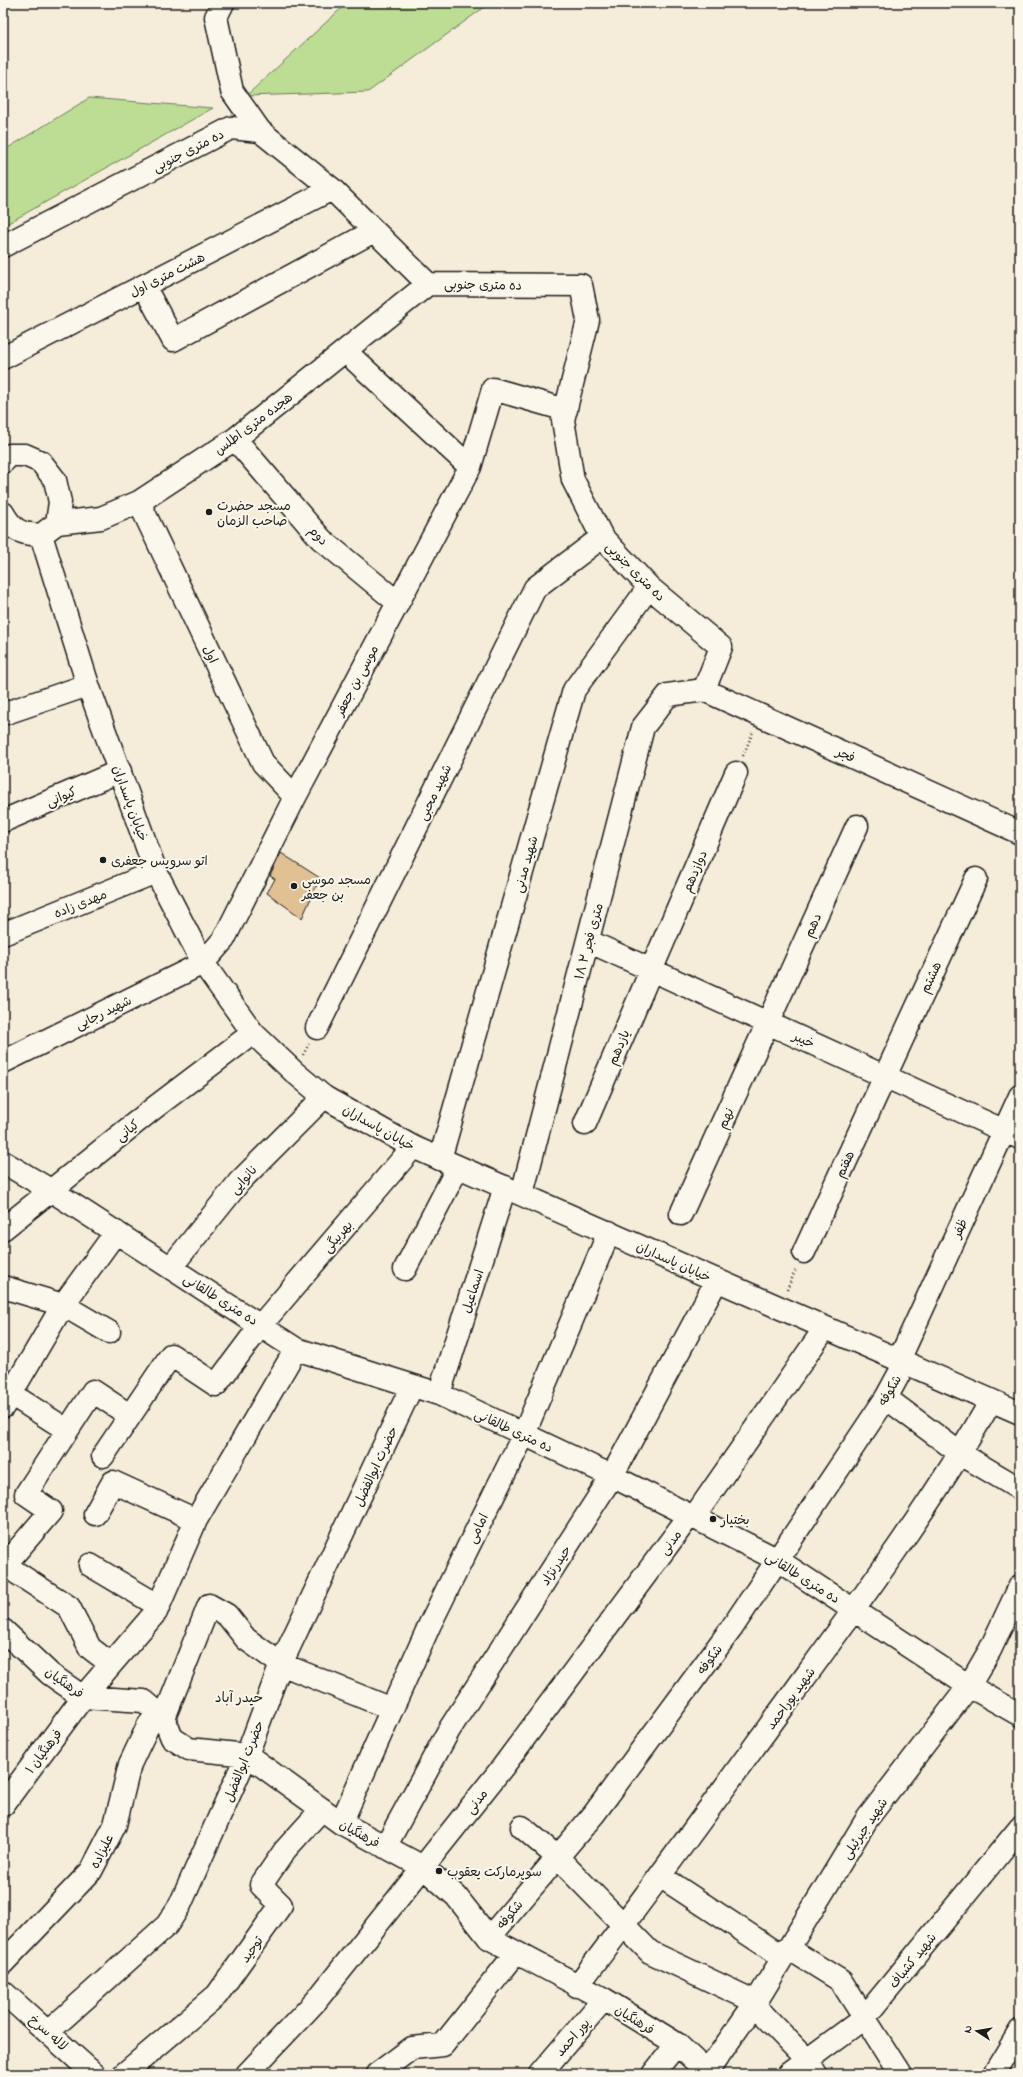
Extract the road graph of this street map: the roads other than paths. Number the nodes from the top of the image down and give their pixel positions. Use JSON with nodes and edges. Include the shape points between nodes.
{"nodes":[{"id":1,"x":223,"y":3,"type":"edge"},
{"id":2,"x":260,"y":131,"type":"junction"},
{"id":3,"x":332,"y":189,"type":"junction"},
{"id":4,"x":374,"y":230,"type":"junction"},
{"id":5,"x":3,"y":246,"type":"edge"},
{"id":6,"x":428,"y":284,"type":"junction"},
{"id":7,"x":144,"y":286,"type":"junction"},
{"id":8,"x":345,"y":351,"type":"junction"},
{"id":9,"x":3,"y":358,"type":"edge"},
{"id":10,"x":566,"y":410,"type":"junction"},
{"id":11,"x":235,"y":439,"type":"junction"},
{"id":12,"x":5,"y":453,"type":"edge"},
{"id":13,"x":470,"y":466,"type":"junction"},
{"id":14,"x":139,"y":502,"type":"junction"},
{"id":15,"x":5,"y":522,"type":"edge"},
{"id":16,"x":49,"y":529,"type":"junction"},
{"id":17,"x":602,"y":537,"type":"junction"},
{"id":18,"x":649,"y":587,"type":"junction"},
{"id":19,"x":397,"y":602,"type":"junction"},
{"id":20,"x":88,"y":685,"type":"junction"},
{"id":21,"x":704,"y":690,"type":"junction"},
{"id":22,"x":3,"y":714,"type":"edge"},
{"id":23,"x":120,"y":771,"type":"junction"},
{"id":24,"x":736,"y":773,"type":"road end"},
{"id":25,"x":295,"y":797,"type":"junction"},
{"id":26,"x":3,"y":821,"type":"edge"},
{"id":27,"x":857,"y":826,"type":"dead end"},
{"id":28,"x":1020,"y":833,"type":"edge"},
{"id":29,"x":156,"y":872,"type":"junction"},
{"id":30,"x":976,"y":879,"type":"dead end"},
{"id":31,"x":3,"y":934,"type":"edge"},
{"id":32,"x":588,"y":941,"type":"junction"},
{"id":33,"x":203,"y":963,"type":"junction"},
{"id":34,"x":652,"y":970,"type":"junction"},
{"id":35,"x":768,"y":1023,"type":"junction"},
{"id":36,"x":317,"y":1028,"type":"road end"},
{"id":37,"x":253,"y":1033,"type":"junction"},
{"id":38,"x":3,"y":1062,"type":"edge"},
{"id":39,"x":884,"y":1076,"type":"junction"},
{"id":40,"x":1020,"y":1096,"type":"edge"},
{"id":41,"x":324,"y":1097,"type":"junction"},
{"id":42,"x":585,"y":1124,"type":"dead end"},
{"id":43,"x":1012,"y":1134,"type":"edge"},
{"id":44,"x":413,"y":1147,"type":"junction"},
{"id":45,"x":3,"y":1162,"type":"edge"},
{"id":46,"x":449,"y":1163,"type":"junction"},
{"id":47,"x":514,"y":1190,"type":"junction"},
{"id":48,"x":52,"y":1191,"type":"junction"},
{"id":49,"x":681,"y":1214,"type":"dead end"},
{"id":50,"x":3,"y":1229,"type":"edge"},
{"id":51,"x":116,"y":1232,"type":"junction"},
{"id":52,"x":609,"y":1232,"type":"junction"},
{"id":53,"x":804,"y":1252,"type":"road end"},
{"id":54,"x":171,"y":1267,"type":"junction"},
{"id":55,"x":405,"y":1269,"type":"dead end"},
{"id":56,"x":718,"y":1280,"type":"junction"},
{"id":57,"x":3,"y":1287,"type":"edge"},
{"id":58,"x":63,"y":1305,"type":"junction"},
{"id":59,"x":261,"y":1325,"type":"junction"},
{"id":60,"x":825,"y":1328,"type":"junction"},
{"id":61,"x":109,"y":1332,"type":"dead end"},
{"id":62,"x":296,"y":1349,"type":"junction"},
{"id":63,"x":902,"y":1361,"type":"junction"},
{"id":64,"x":412,"y":1386,"type":"junction"},
{"id":65,"x":439,"y":1394,"type":"junction"},
{"id":66,"x":6,"y":1396,"type":"edge"},
{"id":67,"x":886,"y":1398,"type":"junction"},
{"id":68,"x":991,"y":1401,"type":"junction"},
{"id":69,"x":1020,"y":1413,"type":"edge"},
{"id":70,"x":129,"y":1415,"type":"junction"},
{"id":71,"x":67,"y":1430,"type":"junction"},
{"id":72,"x":524,"y":1434,"type":"junction"},
{"id":73,"x":961,"y":1454,"type":"junction"},
{"id":74,"x":103,"y":1456,"type":"dead end"},
{"id":75,"x":612,"y":1476,"type":"junction"},
{"id":76,"x":1020,"y":1490,"type":"edge"},
{"id":77,"x":95,"y":1514,"type":"dead end"},
{"id":78,"x":692,"y":1516,"type":"junction"},
{"id":79,"x":196,"y":1520,"type":"junction"},
{"id":80,"x":776,"y":1559,"type":"junction"},
{"id":81,"x":3,"y":1565,"type":"edge"},
{"id":82,"x":90,"y":1565,"type":"dead end"},
{"id":83,"x":1020,"y":1586,"type":"edge"},
{"id":84,"x":159,"y":1606,"type":"junction"},
{"id":85,"x":854,"y":1610,"type":"junction"},
{"id":86,"x":6,"y":1640,"type":"edge"},
{"id":87,"x":111,"y":1664,"type":"junction"},
{"id":88,"x":281,"y":1664,"type":"junction"},
{"id":89,"x":969,"y":1686,"type":"junction"},
{"id":90,"x":83,"y":1697,"type":"junction"},
{"id":91,"x":392,"y":1708,"type":"junction"},
{"id":92,"x":1020,"y":1715,"type":"edge"},
{"id":93,"x":161,"y":1716,"type":"junction"},
{"id":94,"x":247,"y":1755,"type":"junction"},
{"id":95,"x":3,"y":1805,"type":"edge"},
{"id":96,"x":322,"y":1809,"type":"junction"},
{"id":97,"x":341,"y":1823,"type":"junction"},
{"id":98,"x":522,"y":1827,"type":"dead end"},
{"id":99,"x":1020,"y":1828,"type":"edge"},
{"id":100,"x":385,"y":1847,"type":"junction"},
{"id":101,"x":558,"y":1857,"type":"junction"},
{"id":102,"x":423,"y":1867,"type":"junction"},
{"id":103,"x":660,"y":1876,"type":"junction"},
{"id":104,"x":624,"y":1925,"type":"junction"},
{"id":105,"x":489,"y":1938,"type":"junction"},
{"id":106,"x":785,"y":1952,"type":"junction"},
{"id":107,"x":516,"y":1953,"type":"junction"},
{"id":108,"x":3,"y":1963,"type":"edge"},
{"id":109,"x":577,"y":1986,"type":"junction"},
{"id":110,"x":3,"y":1992,"type":"edge"},
{"id":111,"x":604,"y":1999,"type":"junction"},
{"id":112,"x":755,"y":2004,"type":"junction"},
{"id":113,"x":864,"y":2018,"type":"junction"},
{"id":114,"x":1020,"y":2031,"type":"edge"},
{"id":115,"x":48,"y":2032,"type":"junction"},
{"id":116,"x":677,"y":2044,"type":"junction"},
{"id":117,"x":812,"y":2067,"type":"edge"},
{"id":118,"x":708,"y":2073,"type":"edge"},
{"id":119,"x":94,"y":2074,"type":"edge"},
{"id":120,"x":124,"y":2074,"type":"edge"},
{"id":121,"x":247,"y":2074,"type":"edge"},
{"id":122,"x":377,"y":2074,"type":"edge"},
{"id":123,"x":540,"y":2074,"type":"edge"},
{"id":124,"x":653,"y":2074,"type":"edge"},
{"id":125,"x":788,"y":2074,"type":"edge"},
{"id":126,"x":900,"y":2074,"type":"edge"},
{"id":127,"x":994,"y":2074,"type":"edge"}],
"edges":[{"from":1,"to":2,"type":"main road","via":[[216,17],[232,91]]},
{"from":2,"to":3,"type":"main road","name":"ده متری جنوبی"},
{"from":2,"to":5,"type":"main road","name":"ده متری جنوبی","via":[[231,128]]},
{"from":3,"to":4,"type":"main road","name":"ده متری جنوبی"},
{"from":3,"to":7,"type":"main road","name":"هشت متری اول"},
{"from":4,"to":6,"type":"main road","name":"ده متری جنوبی"},
{"from":4,"to":7,"type":"main road","via":[[173,340]]},
{"from":6,"to":8,"type":"main road","name":"هجده متری اطلس"},
{"from":6,"to":10,"type":"main road","name":"ده متری جنوبی","via":[[581,285],[588,320]]},
{"from":7,"to":9,"type":"main road","name":"هشت متری اول"},
{"from":8,"to":11,"type":"main road","name":"هجده متری اطلس"},
{"from":8,"to":13,"type":"main road"},
{"from":10,"to":13,"type":"main road","name":"موسی بن جعفر","via":[[493,388]]},
{"from":10,"to":17,"type":"main road","name":"ده متری جنوبی","via":[[564,420],[573,480]]},
{"from":11,"to":14,"type":"main road","name":"هجده متری اطلس"},
{"from":11,"to":19,"type":"main road","name":"دوم","via":[[321,539]]},
{"from":12,"to":16,"type":"main road","via":[[25,454],[41,462],[54,480],[60,502]]},
{"from":13,"to":19,"type":"main road","name":"موسی بن جعفر"},
{"from":14,"to":16,"type":"main road","name":"هجده متری اطلس","via":[[101,518]]},
{"from":14,"to":25,"type":"main road","name":"اول","via":[[263,763]]},
{"from":15,"to":16,"type":"main road","name":"هجده متری اطلس","via":[[25,534]]},
{"from":16,"to":20,"type":"main road","name":"خیابان پاسداران"},
{"from":17,"to":18,"type":"main road","name":"ده متری جنوبی"},
{"from":17,"to":36,"type":"main road","name":"شهید محبی","via":[[535,588]]},
{"from":18,"to":21,"type":"main road","name":"ده متری جنوبی","via":[[721,647]]},
{"from":18,"to":46,"type":"main road","name":"شهید مدنی","via":[[574,690]]},
{"from":19,"to":25,"type":"main road","name":"موسی بن جعفر"},
{"from":20,"to":22,"type":"main road"},
{"from":20,"to":23,"type":"main road","name":"خیابان پاسداران"},
{"from":21,"to":28,"type":"main road","name":"فجر"},
{"from":21,"to":32,"type":"main road","name":"۱۸ متری فجر ۲","via":[[668,695],[643,728]]},
{"from":23,"to":26,"type":"main road","name":"کیوانی"},
{"from":23,"to":29,"type":"main road","name":"خیابان پاسداران"},
{"from":24,"to":34,"type":"main road","name":"دوازدهم"},
{"from":25,"to":33,"type":"main road","name":"موسی بن جعفر","via":[[224,939]]},
{"from":27,"to":35,"type":"main road","name":"دهم"},
{"from":29,"to":31,"type":"main road","name":"مهدی زاده"},
{"from":29,"to":33,"type":"main road","name":"خیابان پاسداران"},
{"from":30,"to":39,"type":"main road","name":"هشتم"},
{"from":32,"to":34,"type":"main road","name":"خیبر"},
{"from":32,"to":47,"type":"main road","name":"۱۸ متری فجر ۲"},
{"from":33,"to":37,"type":"main road","name":"خیابان پاسداران"},
{"from":33,"to":38,"type":"main road","name":"شهید رجایی"},
{"from":34,"to":35,"type":"main road","name":"خیبر"},
{"from":34,"to":42,"type":"main road","name":"یازدهم"},
{"from":35,"to":39,"type":"main road","name":"خیبر"},
{"from":35,"to":49,"type":"main road","name":"نهم"},
{"from":37,"to":41,"type":"main road","name":"خیابان پاسداران"},
{"from":37,"to":48,"type":"main road","name":"کیانی","via":[[154,1108]]},
{"from":39,"to":43,"type":"main road","name":"خیبر"},
{"from":39,"to":53,"type":"main road","name":"هفتم"},
{"from":40,"to":43,"type":"main road","name":"ظفر"},
{"from":41,"to":44,"type":"main road","name":"خیابان پاسداران"},
{"from":41,"to":54,"type":"main road","name":"نانوایی","via":[[240,1181]]},
{"from":43,"to":63,"type":"main road","name":"ظفر"},
{"from":44,"to":46,"type":"main road","name":"خیابان پاسداران"},
{"from":44,"to":59,"type":"main road","name":"بهربیگی"},
{"from":45,"to":48,"type":"main road","name":"ده متری طالقانی"},
{"from":46,"to":47,"type":"main road","name":"خیابان پاسداران"},
{"from":46,"to":55,"type":"main road","name":"شهید مدنی"},
{"from":47,"to":52,"type":"main road","name":"خیابان پاسداران"},
{"from":47,"to":65,"type":"main road","name":"اسماعیل"},
{"from":48,"to":50,"type":"main road","name":"کیانی"},
{"from":48,"to":51,"type":"main road","name":"ده متری طالقانی"},
{"from":51,"to":54,"type":"main road","name":"ده متری طالقانی"},
{"from":51,"to":58,"type":"main road"},
{"from":52,"to":56,"type":"main road","name":"خیابان پاسداران"},
{"from":52,"to":72,"type":"main road","name":"امامی"},
{"from":54,"to":59,"type":"main road","name":"ده متری طالقانی"},
{"from":56,"to":60,"type":"main road","name":"خیابان پاسداران"},
{"from":56,"to":75,"type":"main road","name":"حیدرنژاد"},
{"from":57,"to":58,"type":"main road"},
{"from":58,"to":61,"type":"main road"},
{"from":58,"to":66,"type":"main road"},
{"from":59,"to":62,"type":"main road","name":"ده متری طالقانی"},
{"from":59,"to":70,"type":"main road","name":"بهربیگی","via":[[216,1385],[171,1355]]},
{"from":60,"to":63,"type":"main road","name":"خیابان پاسداران"},
{"from":60,"to":78,"type":"main road","name":"مدنی"},
{"from":62,"to":64,"type":"main road","name":"ده متری طالقانی"},
{"from":62,"to":79,"type":"main road","name":"فرهنگیان ۱"},
{"from":63,"to":67,"type":"main road","name":"شکوفه"},
{"from":63,"to":68,"type":"main road","name":"خیابان پاسداران"},
{"from":64,"to":65,"type":"main road","name":"ده متری طالقانی"},
{"from":64,"to":88,"type":"main road","name":"حضرت ابوالفضل"},
{"from":65,"to":72,"type":"main road","name":"ده متری طالقانی"},
{"from":66,"to":71,"type":"main road"},
{"from":67,"to":73,"type":"main road"},
{"from":67,"to":80,"type":"main road","name":"شکوفه"},
{"from":68,"to":69,"type":"main road","name":"خیابان پاسداران"},
{"from":68,"to":73,"type":"main road","name":"شهید پوراحمد"},
{"from":70,"to":71,"type":"main road","via":[[93,1391]]},
{"from":70,"to":74,"type":"main road"},
{"from":71,"to":81,"type":"main road","via":[[26,1494],[51,1511]]},
{"from":72,"to":75,"type":"main road","name":"ده متری طالقانی"},
{"from":72,"to":91,"type":"main road","name":"امامی","via":[[430,1624]]},
{"from":73,"to":76,"type":"main road"},
{"from":73,"to":85,"type":"main road","name":"شهید پوراحمد"},
{"from":75,"to":78,"type":"main road","name":"ده متری طالقانی"},
{"from":75,"to":100,"type":"main road","name":"حیدرنژاد","via":[[448,1730]]},
{"from":77,"to":79,"type":"main road","via":[[113,1482]]},
{"from":78,"to":80,"type":"main road","name":"ده متری طالقانی"},
{"from":78,"to":102,"type":"main road","name":"مدنی","via":[[502,1768]]},
{"from":79,"to":84,"type":"main road","name":"فرهنگیان ۱"},
{"from":80,"to":85,"type":"main road","name":"ده متری طالقانی"},
{"from":80,"to":101,"type":"main road","name":"شکوفه","via":[[731,1629],[594,1814]]},
{"from":81,"to":87,"type":"main road","via":[[69,1607],[90,1648]]},
{"from":82,"to":84,"type":"main road"},
{"from":83,"to":89,"type":"main road","name":"شهید جبرئیلی","via":[[990,1650]]},
{"from":84,"to":87,"type":"main road","name":"فرهنگیان ۱"},
{"from":85,"to":89,"type":"main road","name":"ده متری طالقانی"},
{"from":85,"to":103,"type":"main road","name":"شهید پوراحمد"},
{"from":86,"to":90,"type":"main road","name":"فرهنگیان"},
{"from":87,"to":90,"type":"main road","name":"فرهنگیان ۱"},
{"from":88,"to":91,"type":"main road"},
{"from":88,"to":93,"type":"main road","name":"علیزاده","via":[[246,1639],[227,1615],[209,1605]]},
{"from":88,"to":94,"type":"main road","name":"حضرت ابوالفضل"},
{"from":89,"to":92,"type":"main road","name":"ده متری طالقانی"},
{"from":89,"to":106,"type":"main road","name":"شهید جبرئیلی","via":[[867,1819]]},
{"from":90,"to":93,"type":"main road","name":"فرهنگیان","via":[[144,1701]]},
{"from":90,"to":95,"type":"main road","name":"فرهنگیان ۱"},
{"from":91,"to":97,"type":"main road","name":"امامی"},
{"from":93,"to":94,"type":"main road","name":"فرهنگیان","via":[[172,1738],[188,1749]]},
{"from":93,"to":108,"type":"main road","name":"علیزاده","via":[[148,1726],[130,1764],[115,1825],[91,1871]]},
{"from":94,"to":96,"type":"main road","name":"فرهنگیان"},
{"from":94,"to":115,"type":"main road","name":"حضرت ابوالفضل","via":[[180,1905],[167,1925]]},
{"from":96,"to":97,"type":"main road","name":"فرهنگیان"},
{"from":96,"to":120,"type":"main road","name":"توحید","via":[[285,1850],[261,1885],[281,1905],[217,1995]]},
{"from":97,"to":100,"type":"main road","name":"فرهنگیان"},
{"from":98,"to":101,"type":"main road"},
{"from":99,"to":113,"type":"main road","name":"شهید کشباف"},
{"from":100,"to":102,"type":"main road","name":"فرهنگیان"},
{"from":101,"to":104,"type":"main road"},
{"from":101,"to":105,"type":"main road","name":"شکوفه"},
{"from":102,"to":105,"type":"main road","name":"فرهنگیان","via":[[456,1896]]},
{"from":102,"to":121,"type":"main road","name":"مدنی","via":[[316,2001]]},
{"from":103,"to":104,"type":"main road","name":"شهید پوراحمد"},
{"from":103,"to":106,"type":"main road"},
{"from":104,"to":109,"type":"main road","name":"شهید پوراحمد"},
{"from":104,"to":112,"type":"main road","via":[[650,1952]]},
{"from":105,"to":107,"type":"main road","name":"فرهنگیان"},
{"from":106,"to":112,"type":"main road","name":"شهید جبرئیلی"},
{"from":106,"to":113,"type":"main road","via":[[841,1981]]},
{"from":107,"to":109,"type":"main road","name":"فرهنگیان"},
{"from":107,"to":122,"type":"main road","via":[[443,2045],[412,2048]]},
{"from":109,"to":111,"type":"main road","name":"فرهنگیان"},
{"from":110,"to":115,"type":"main road","name":"لاله سرخ"},
{"from":111,"to":116,"type":"main road","name":"فرهنگیان"},
{"from":111,"to":123,"type":"main road","name":"پور احمد"},
{"from":112,"to":117,"type":"main road"},
{"from":112,"to":118,"type":"main road","name":"شهید جبرئیلی"},
{"from":113,"to":117,"type":"main road","name":"شهید کشباف"},
{"from":113,"to":126,"type":"main road"},
{"from":114,"to":127,"type":"main road"},
{"from":115,"to":119,"type":"main road","name":"لاله سرخ"},
{"from":116,"to":118,"type":"main road","name":"فرهنگیان"},
{"from":116,"to":124,"type":"main road"},
{"from":117,"to":125,"type":"main road","name":"شهید کشباف"}]}
